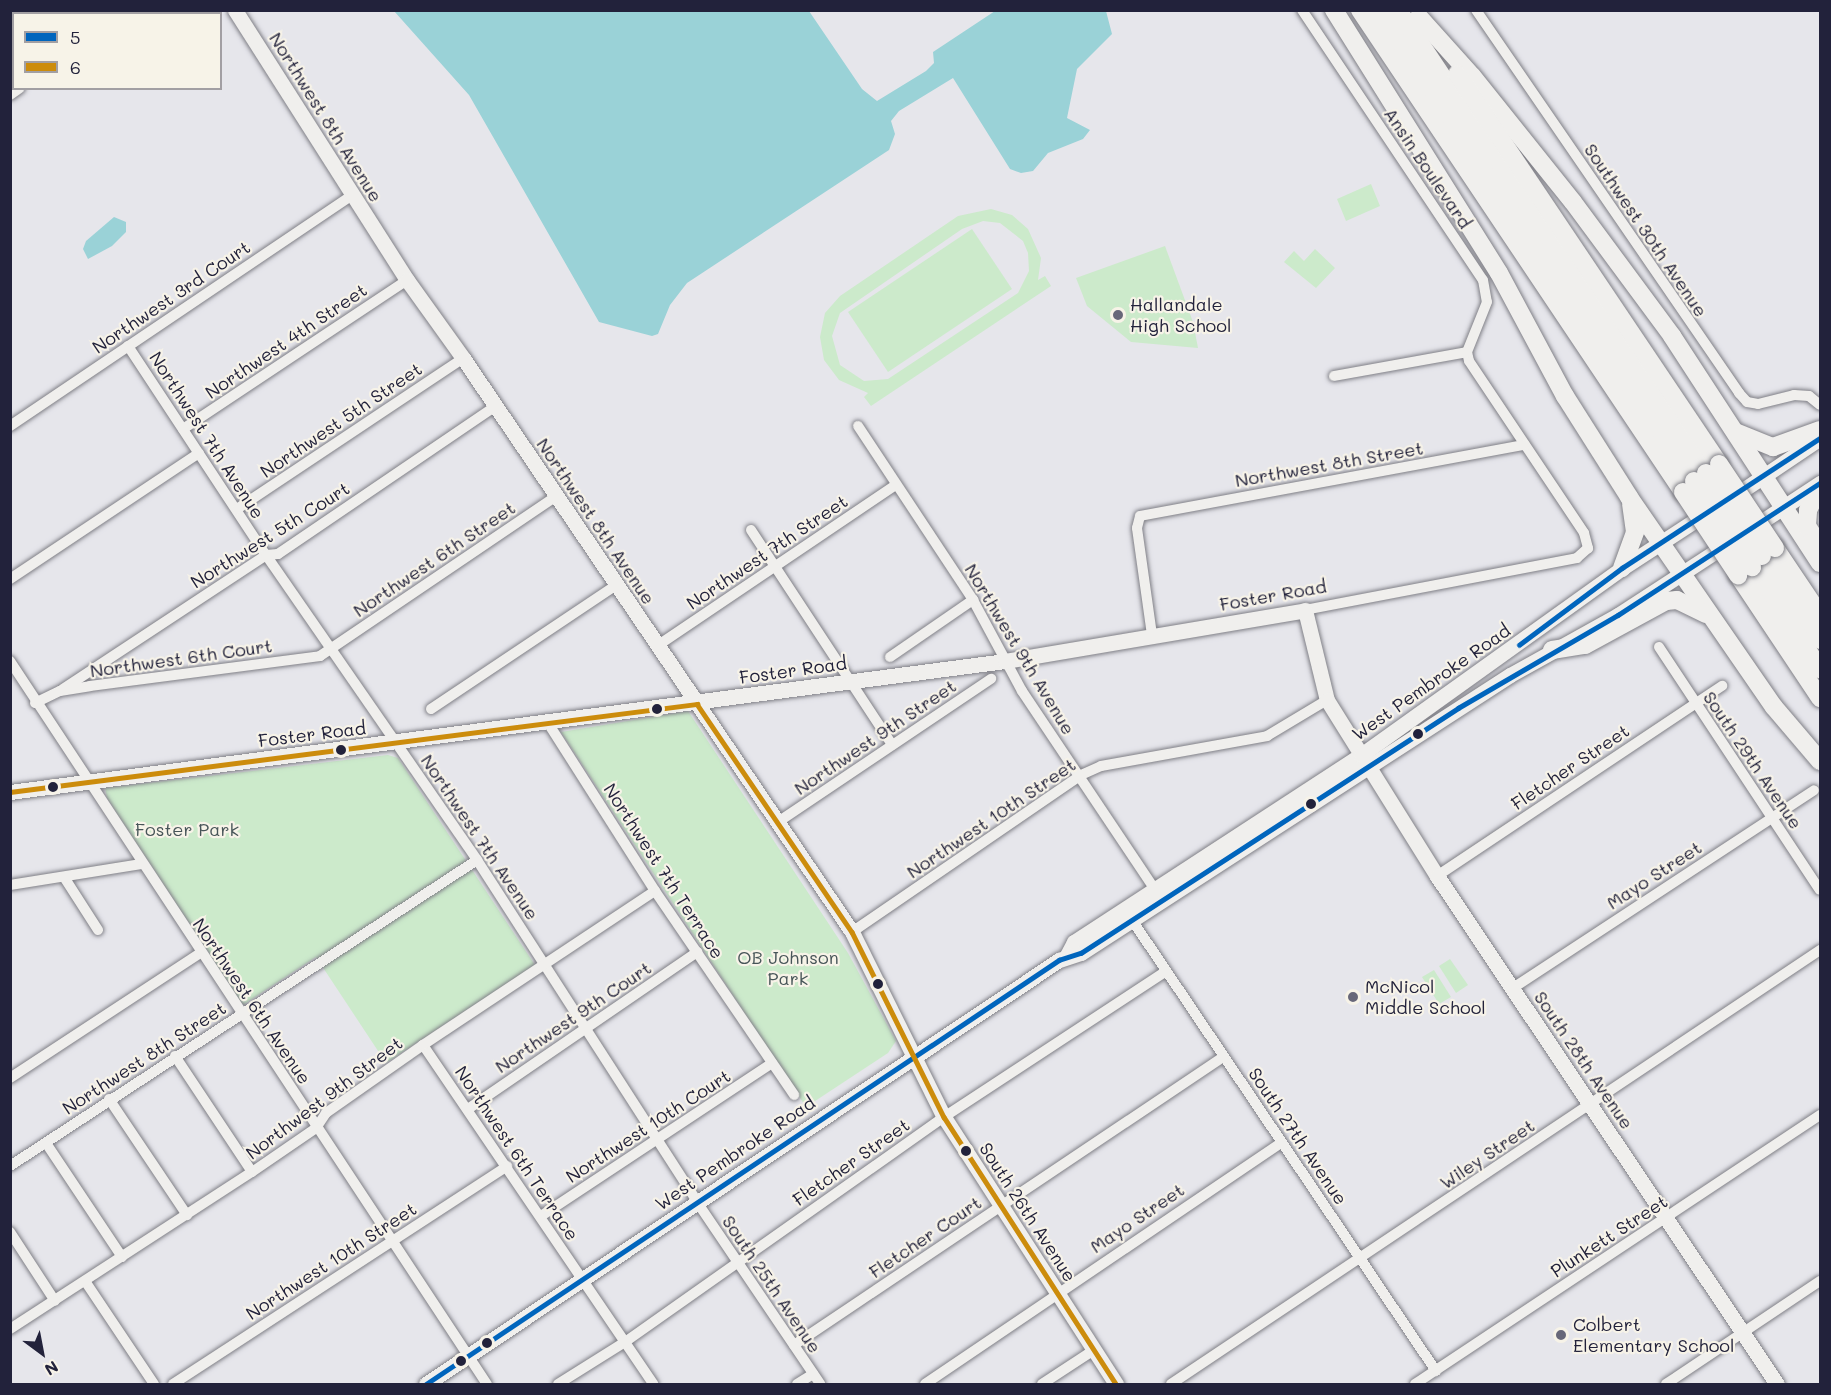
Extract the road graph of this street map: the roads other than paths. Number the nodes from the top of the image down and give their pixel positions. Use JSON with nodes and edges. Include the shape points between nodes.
{"nodes":[{"id":1,"x":236,"y":10,"type":"edge"},
{"id":2,"x":1302,"y":10,"type":"edge"},
{"id":3,"x":1334,"y":10,"type":"edge"},
{"id":4,"x":1360,"y":10,"type":"edge"},
{"id":5,"x":1379,"y":10,"type":"edge"},
{"id":6,"x":1398,"y":10,"type":"edge"},
{"id":7,"x":1476,"y":10,"type":"edge"},
{"id":8,"x":1417,"y":14,"type":"edge"},
{"id":9,"x":351,"y":196,"type":"junction"},
{"id":10,"x":407,"y":280,"type":"junction"},
{"id":11,"x":128,"y":346,"type":"junction"},
{"id":12,"x":1467,"y":352,"type":"junction"},
{"id":13,"x":464,"y":358,"type":"junction"},
{"id":14,"x":1334,"y":376,"type":"dead end"},
{"id":15,"x":1821,"y":405,"type":"edge"},
{"id":16,"x":496,"y":406,"type":"junction"},
{"id":17,"x":10,"y":426,"type":"edge"},
{"id":18,"x":858,"y":426,"type":"dead end"},
{"id":19,"x":183,"y":429,"type":"junction"},
{"id":20,"x":1821,"y":430,"type":"edge"},
{"id":21,"x":1738,"y":433,"type":"junction"},
{"id":22,"x":1821,"y":438,"type":"edge"},
{"id":23,"x":1524,"y":446,"type":"junction"},
{"id":24,"x":199,"y":453,"type":"junction"},
{"id":25,"x":1821,"y":471,"type":"edge"},
{"id":26,"x":1766,"y":476,"type":"junction"},
{"id":27,"x":1701,"y":477,"type":"junction"},
{"id":28,"x":896,"y":485,"type":"junction"},
{"id":29,"x":1821,"y":485,"type":"edge"},
{"id":30,"x":555,"y":497,"type":"junction"},
{"id":31,"x":1629,"y":497,"type":"junction"},
{"id":32,"x":1783,"y":507,"type":"junction"},
{"id":33,"x":237,"y":509,"type":"junction"},
{"id":34,"x":751,"y":530,"type":"dead end"},
{"id":35,"x":1660,"y":542,"type":"junction"},
{"id":36,"x":1821,"y":547,"type":"edge"},
{"id":37,"x":266,"y":555,"type":"junction"},
{"id":38,"x":1757,"y":561,"type":"junction"},
{"id":39,"x":1821,"y":563,"type":"edge"},
{"id":40,"x":776,"y":566,"type":"junction"},
{"id":41,"x":1622,"y":568,"type":"junction"},
{"id":42,"x":1682,"y":574,"type":"junction"},
{"id":43,"x":10,"y":579,"type":"edge"},
{"id":44,"x":615,"y":586,"type":"junction"},
{"id":45,"x":973,"y":600,"type":"junction"},
{"id":46,"x":1305,"y":610,"type":"junction"},
{"id":47,"x":1821,"y":615,"type":"edge"},
{"id":48,"x":1709,"y":616,"type":"junction"},
{"id":49,"x":1152,"y":635,"type":"junction"},
{"id":50,"x":1821,"y":640,"type":"edge"},
{"id":51,"x":657,"y":646,"type":"junction"},
{"id":52,"x":1659,"y":647,"type":"dead end"},
{"id":53,"x":331,"y":649,"type":"junction"},
{"id":54,"x":1551,"y":650,"type":"junction"},
{"id":55,"x":890,"y":657,"type":"dead end"},
{"id":56,"x":1005,"y":662,"type":"junction"},
{"id":57,"x":11,"y":663,"type":"edge"},
{"id":58,"x":1821,"y":669,"type":"edge"},
{"id":59,"x":990,"y":679,"type":"dead end"},
{"id":60,"x":851,"y":681,"type":"junction"},
{"id":61,"x":1722,"y":686,"type":"dead end"},
{"id":62,"x":60,"y":691,"type":"junction"},
{"id":63,"x":1821,"y":698,"type":"edge"},
{"id":64,"x":1327,"y":700,"type":"junction"},
{"id":65,"x":35,"y":703,"type":"junction"},
{"id":66,"x":1695,"y":703,"type":"junction"},
{"id":67,"x":697,"y":704,"type":"junction"},
{"id":68,"x":431,"y":709,"type":"dead end"},
{"id":69,"x":548,"y":723,"type":"junction"},
{"id":70,"x":397,"y":743,"type":"junction"},
{"id":71,"x":892,"y":745,"type":"junction"},
{"id":72,"x":1365,"y":760,"type":"junction"},
{"id":73,"x":1821,"y":761,"type":"edge"},
{"id":74,"x":1081,"y":775,"type":"junction"},
{"id":75,"x":87,"y":783,"type":"junction"},
{"id":76,"x":1814,"y":790,"type":"dead end"},
{"id":77,"x":10,"y":792,"type":"edge"},
{"id":78,"x":1771,"y":818,"type":"junction"},
{"id":79,"x":778,"y":822,"type":"junction"},
{"id":80,"x":477,"y":860,"type":"junction"},
{"id":81,"x":141,"y":864,"type":"junction"},
{"id":82,"x":1437,"y":876,"type":"junction"},
{"id":83,"x":64,"y":877,"type":"junction"},
{"id":84,"x":10,"y":885,"type":"edge"},
{"id":85,"x":1155,"y":890,"type":"junction"},
{"id":86,"x":1821,"y":890,"type":"edge"},
{"id":87,"x":655,"y":891,"type":"junction"},
{"id":88,"x":1132,"y":920,"type":"junction"},
{"id":89,"x":98,"y":930,"type":"dead end"},
{"id":90,"x":852,"y":932,"type":"junction"},
{"id":91,"x":1821,"y":950,"type":"edge"},
{"id":92,"x":697,"y":952,"type":"junction"},
{"id":93,"x":200,"y":953,"type":"junction"},
{"id":94,"x":1066,"y":957,"type":"junction"},
{"id":95,"x":545,"y":966,"type":"junction"},
{"id":96,"x":1166,"y":971,"type":"junction"},
{"id":97,"x":1513,"y":988,"type":"junction"},
{"id":98,"x":241,"y":1015,"type":"junction"},
{"id":99,"x":585,"y":1028,"type":"junction"},
{"id":100,"x":423,"y":1045,"type":"junction"},
{"id":101,"x":175,"y":1056,"type":"junction"},
{"id":102,"x":915,"y":1057,"type":"junction"},
{"id":103,"x":1223,"y":1057,"type":"junction"},
{"id":104,"x":772,"y":1063,"type":"junction"},
{"id":105,"x":10,"y":1078,"type":"edge"},
{"id":106,"x":794,"y":1095,"type":"dead end"},
{"id":107,"x":109,"y":1099,"type":"junction"},
{"id":108,"x":1590,"y":1104,"type":"junction"},
{"id":109,"x":468,"y":1108,"type":"junction"},
{"id":110,"x":1821,"y":1115,"type":"edge"},
{"id":111,"x":944,"y":1117,"type":"junction"},
{"id":112,"x":316,"y":1128,"type":"junction"},
{"id":113,"x":658,"y":1139,"type":"junction"},
{"id":114,"x":46,"y":1143,"type":"junction"},
{"id":115,"x":1281,"y":1143,"type":"junction"},
{"id":116,"x":10,"y":1166,"type":"edge"},
{"id":117,"x":507,"y":1166,"type":"junction"},
{"id":118,"x":252,"y":1172,"type":"junction"},
{"id":119,"x":697,"y":1202,"type":"junction"},
{"id":120,"x":1000,"y":1207,"type":"junction"},
{"id":121,"x":187,"y":1215,"type":"junction"},
{"id":122,"x":541,"y":1216,"type":"junction"},
{"id":123,"x":1666,"y":1219,"type":"junction"},
{"id":124,"x":10,"y":1232,"type":"edge"},
{"id":125,"x":391,"y":1240,"type":"junction"},
{"id":126,"x":122,"y":1257,"type":"junction"},
{"id":127,"x":1360,"y":1257,"type":"junction"},
{"id":128,"x":738,"y":1263,"type":"junction"},
{"id":129,"x":583,"y":1279,"type":"junction"},
{"id":130,"x":85,"y":1281,"type":"junction"},
{"id":131,"x":1821,"y":1281,"type":"edge"},
{"id":132,"x":1056,"y":1293,"type":"junction"},
{"id":133,"x":56,"y":1300,"type":"junction"},
{"id":134,"x":10,"y":1329,"type":"edge"},
{"id":135,"x":1743,"y":1333,"type":"junction"},
{"id":136,"x":625,"y":1342,"type":"junction"},
{"id":137,"x":794,"y":1345,"type":"junction"},
{"id":138,"x":1094,"y":1350,"type":"junction"},
{"id":139,"x":468,"y":1357,"type":"junction"},
{"id":140,"x":1436,"y":1371,"type":"junction"},
{"id":141,"x":813,"y":1374,"type":"junction"},
{"id":142,"x":154,"y":1384,"type":"edge"},
{"id":143,"x":173,"y":1384,"type":"edge"},
{"id":144,"x":426,"y":1384,"type":"edge"},
{"id":145,"x":487,"y":1384,"type":"edge"},
{"id":146,"x":558,"y":1384,"type":"edge"},
{"id":147,"x":653,"y":1384,"type":"edge"},
{"id":148,"x":797,"y":1384,"type":"edge"},
{"id":149,"x":820,"y":1384,"type":"edge"},
{"id":150,"x":925,"y":1384,"type":"edge"},
{"id":151,"x":1042,"y":1384,"type":"edge"},
{"id":152,"x":1116,"y":1384,"type":"edge"},
{"id":153,"x":1171,"y":1384,"type":"edge"},
{"id":154,"x":1415,"y":1384,"type":"edge"},
{"id":155,"x":1666,"y":1384,"type":"edge"},
{"id":156,"x":1777,"y":1384,"type":"edge"}],
"edges":[{"from":1,"to":9,"type":"street","name":"Northwest 8th Avenue"},
{"from":2,"to":12,"type":"street","name":"Ansin Boulevard","via":[[1483,280],[1487,302]]},
{"from":3,"to":31,"type":"highway","via":[[1499,273],[1565,396]]},
{"from":4,"to":27,"type":"highway"},
{"from":5,"to":27,"type":"highway"},
{"from":6,"to":27,"type":"highway"},
{"from":7,"to":15,"type":"street","name":"Southwest 30th Avenue","via":[[1739,393],[1747,402],[1758,404],[1794,395],[1809,396]]},
{"from":8,"to":21,"type":"highway","via":[[1573,202]]},
{"from":8,"to":27,"type":"highway"},
{"from":9,"to":10,"type":"street","name":"Northwest 8th Avenue"},
{"from":9,"to":11,"type":"street","name":"Northwest 3rd Court"},
{"from":10,"to":13,"type":"street","name":"Northwest 8th Avenue"},
{"from":10,"to":19,"type":"street","name":"Northwest 4th Street"},
{"from":11,"to":17,"type":"street","name":"Northwest 3rd Court"},
{"from":11,"to":19,"type":"street","name":"Northwest 7th Avenue"},
{"from":12,"to":14,"type":"street"},
{"from":12,"to":23,"type":"street"},
{"from":13,"to":16,"type":"street","name":"Northwest 8th Avenue"},
{"from":13,"to":33,"type":"street","name":"Northwest 5th Street"},
{"from":16,"to":30,"type":"street","name":"Northwest 8th Avenue"},
{"from":16,"to":37,"type":"street","name":"Northwest 5th Court","via":[[278,554]]},
{"from":18,"to":28,"type":"street","name":"Northwest 9th Avenue"},
{"from":19,"to":24,"type":"street","name":"Northwest 7th Avenue"},
{"from":20,"to":21,"type":"highway","via":[[1773,447]]},
{"from":21,"to":26,"type":"highway"},
{"from":22,"to":26,"type":"street","name":"West Pembroke Road"},
{"from":23,"to":46,"type":"street","name":"Foster Road","via":[[1587,542],[1586,552],[1577,558]]},
{"from":23,"to":49,"type":"street","name":"Northwest 8th Street","via":[[1140,516],[1137,528]]},
{"from":24,"to":33,"type":"street","name":"Northwest 7th Avenue"},
{"from":24,"to":43,"type":"street"},
{"from":25,"to":32,"type":"street","via":[[1791,494]]},
{"from":26,"to":32,"type":"highway"},
{"from":26,"to":35,"type":"street","name":"West Pembroke Road"},
{"from":27,"to":38,"type":"highway","bridge":true},
{"from":27,"to":38,"type":"highway","bridge":true},
{"from":28,"to":40,"type":"street","name":"Northwest 7th Street"},
{"from":28,"to":45,"type":"street","name":"Northwest 9th Avenue"},
{"from":29,"to":32,"type":"street","name":"West Pembroke Road"},
{"from":29,"to":36,"type":"highway","via":[[1808,510],[1808,526]]},
{"from":30,"to":44,"type":"street","name":"Northwest 8th Avenue"},
{"from":30,"to":53,"type":"street","name":"Northwest 6th Street"},
{"from":31,"to":35,"type":"highway"},
{"from":31,"to":41,"type":"highway","via":[[1635,532]]},
{"from":32,"to":39,"type":"highway"},
{"from":32,"to":42,"type":"street","name":"West Pembroke Road"},
{"from":33,"to":37,"type":"street","name":"Northwest 7th Avenue"},
{"from":34,"to":40,"type":"street"},
{"from":35,"to":41,"type":"street","name":"West Pembroke Road"},
{"from":35,"to":42,"type":"highway"},
{"from":37,"to":53,"type":"street","name":"Northwest 7th Avenue"},
{"from":37,"to":62,"type":"street","name":"Northwest 5th Court"},
{"from":38,"to":47,"type":"highway"},
{"from":38,"to":50,"type":"highway"},
{"from":38,"to":58,"type":"highway"},
{"from":38,"to":63,"type":"highway"},
{"from":40,"to":51,"type":"street","name":"Northwest 7th Street"},
{"from":40,"to":60,"type":"street"},
{"from":41,"to":72,"type":"street","name":"West Pembroke Road"},
{"from":42,"to":48,"type":"highway"},
{"from":42,"to":54,"type":"street","name":"West Pembroke Road","via":[[1618,615]]},
{"from":44,"to":51,"type":"street","name":"Northwest 8th Avenue"},
{"from":44,"to":68,"type":"street"},
{"from":45,"to":55,"type":"street"},
{"from":45,"to":56,"type":"street","name":"Northwest 9th Avenue"},
{"from":46,"to":49,"type":"street","name":"Foster Road"},
{"from":46,"to":64,"type":"street","name":"South 28th Avenue"},
{"from":48,"to":54,"type":"highway","via":[[1692,605],[1666,601],[1585,645]]},
{"from":48,"to":73,"type":"highway","via":[[1774,707]]},
{"from":49,"to":56,"type":"street","name":"Foster Road"},
{"from":51,"to":67,"type":"street","name":"Northwest 8th Avenue"},
{"from":52,"to":66,"type":"street","name":"South 29th Avenue"},
{"from":53,"to":62,"type":"street","name":"Northwest 6th Court","via":[[320,656]]},
{"from":53,"to":70,"type":"street","name":"Northwest 7th Avenue"},
{"from":54,"to":72,"type":"street","name":"West Pembroke Road"},
{"from":56,"to":60,"type":"street","name":"Foster Road"},
{"from":56,"to":74,"type":"street","name":"Northwest 9th Avenue"},
{"from":57,"to":65,"type":"street","name":"Northwest 6th Avenue"},
{"from":59,"to":71,"type":"street","name":"Northwest 9th Street"},
{"from":60,"to":67,"type":"street","name":"Foster Road"},
{"from":60,"to":71,"type":"street"},
{"from":61,"to":66,"type":"street","name":"Fletcher Street"},
{"from":62,"to":65,"type":"street","name":"Northwest 6th Court"},
{"from":64,"to":72,"type":"street","name":"South 28th Avenue"},
{"from":64,"to":74,"type":"street","name":"Northwest 10th Street","via":[[1267,736],[1101,766]]},
{"from":65,"to":75,"type":"street","name":"Northwest 6th Avenue"},
{"from":66,"to":78,"type":"street","name":"South 29th Avenue"},
{"from":66,"to":82,"type":"street","name":"Fletcher Street"},
{"from":67,"to":69,"type":"street","name":"Foster Road"},
{"from":67,"to":79,"type":"street","name":"Northwest 8th Avenue"},
{"from":69,"to":70,"type":"street","name":"Foster Road"},
{"from":69,"to":87,"type":"street","name":"Northwest 7th Terrace"},
{"from":70,"to":75,"type":"street","name":"Foster Road"},
{"from":70,"to":80,"type":"street","name":"Northwest 7th Avenue"},
{"from":71,"to":79,"type":"street","name":"Northwest 9th Street"},
{"from":72,"to":82,"type":"street","name":"South 28th Avenue"},
{"from":72,"to":85,"type":"street","name":"West Pembroke Road"},
{"from":72,"to":88,"type":"street","name":"West Pembroke Road"},
{"from":74,"to":85,"type":"street","name":"Northwest 9th Avenue"},
{"from":74,"to":90,"type":"street","name":"Northwest 10th Street"},
{"from":75,"to":77,"type":"street","name":"Foster Road"},
{"from":75,"to":81,"type":"street","name":"Northwest 6th Avenue"},
{"from":76,"to":78,"type":"street","name":"Mayo Street"},
{"from":78,"to":86,"type":"street","name":"South 29th Avenue"},
{"from":78,"to":97,"type":"street","name":"Mayo Street"},
{"from":79,"to":90,"type":"street","name":"Northwest 8th Avenue"},
{"from":80,"to":95,"type":"street","name":"Northwest 7th Avenue"},
{"from":80,"to":98,"type":"street","name":"Northwest 8th Street"},
{"from":81,"to":83,"type":"street"},
{"from":81,"to":93,"type":"street","name":"Northwest 6th Avenue"},
{"from":82,"to":97,"type":"street","name":"South 28th Avenue"},
{"from":83,"to":84,"type":"street"},
{"from":83,"to":89,"type":"street"},
{"from":85,"to":94,"type":"street","name":"West Pembroke Road","via":[[1074,942]]},
{"from":87,"to":92,"type":"street","name":"Northwest 7th Terrace"},
{"from":87,"to":95,"type":"street","name":"Northwest 9th Street"},
{"from":88,"to":94,"type":"street","name":"West Pembroke Road","via":[[1082,952]]},
{"from":88,"to":96,"type":"street","name":"South 27th Avenue"},
{"from":90,"to":102,"type":"street","name":"Northwest 8th Avenue"},
{"from":91,"to":108,"type":"street","name":"Wiley Street"},
{"from":92,"to":99,"type":"street","name":"Northwest 9th Court"},
{"from":92,"to":104,"type":"street","name":"Northwest 7th Terrace"},
{"from":93,"to":98,"type":"street","name":"Northwest 6th Avenue"},
{"from":93,"to":105,"type":"street"},
{"from":94,"to":102,"type":"street","name":"West Pembroke Road"},
{"from":95,"to":99,"type":"street","name":"Northwest 7th Avenue"},
{"from":95,"to":100,"type":"street","name":"Northwest 9th Street"},
{"from":96,"to":103,"type":"street","name":"South 27th Avenue"},
{"from":96,"to":111,"type":"street","name":"Fletcher Street"},
{"from":97,"to":108,"type":"street","name":"South 28th Avenue"},
{"from":98,"to":101,"type":"street","name":"Northwest 8th Street"},
{"from":98,"to":112,"type":"street","name":"Northwest 6th Avenue"},
{"from":99,"to":109,"type":"street","name":"Northwest 9th Court"},
{"from":99,"to":113,"type":"street","name":"Northwest 7th Avenue"},
{"from":100,"to":109,"type":"street","name":"Northwest 6th Terrace"},
{"from":100,"to":112,"type":"street","name":"Northwest 9th Street","via":[[326,1113]]},
{"from":101,"to":107,"type":"street","name":"Northwest 8th Street"},
{"from":101,"to":118,"type":"street"},
{"from":102,"to":111,"type":"street","name":"South 26th Avenue"},
{"from":102,"to":119,"type":"street","name":"West Pembroke Road"},
{"from":103,"to":115,"type":"street","name":"South 27th Avenue"},
{"from":103,"to":120,"type":"street","name":"Fletcher Court"},
{"from":104,"to":106,"type":"street","name":"Northwest 7th Terrace"},
{"from":104,"to":113,"type":"street","name":"Northwest 10th Court"},
{"from":107,"to":114,"type":"street","name":"Northwest 8th Street"},
{"from":107,"to":121,"type":"street"},
{"from":108,"to":123,"type":"street","name":"South 28th Avenue"},
{"from":108,"to":127,"type":"street","name":"Wiley Street"},
{"from":109,"to":117,"type":"street","name":"Northwest 6th Terrace"},
{"from":110,"to":123,"type":"street","name":"Plunkett Street"},
{"from":111,"to":120,"type":"street","name":"South 26th Avenue"},
{"from":111,"to":128,"type":"street","name":"Fletcher Street"},
{"from":112,"to":118,"type":"street","name":"Northwest 9th Street"},
{"from":112,"to":125,"type":"street","name":"Northwest 6th Avenue"},
{"from":113,"to":119,"type":"street","name":"Northwest 7th Avenue"},
{"from":113,"to":122,"type":"street","name":"Northwest 10th Court"},
{"from":114,"to":116,"type":"street","name":"Northwest 8th Street"},
{"from":114,"to":126,"type":"street"},
{"from":115,"to":127,"type":"street","name":"South 27th Avenue"},
{"from":115,"to":132,"type":"street","name":"Mayo Street"},
{"from":117,"to":122,"type":"street","name":"Northwest 6th Terrace"},
{"from":117,"to":125,"type":"street","name":"Northwest 10th Street"},
{"from":118,"to":121,"type":"street","name":"Northwest 9th Street"},
{"from":119,"to":128,"type":"street","name":"South 25th Avenue"},
{"from":119,"to":129,"type":"street","name":"West Pembroke Road"},
{"from":120,"to":132,"type":"street","name":"South 26th Avenue"},
{"from":120,"to":137,"type":"street","name":"Fletcher Court"},
{"from":121,"to":126,"type":"street","name":"Northwest 9th Street"},
{"from":122,"to":129,"type":"street","name":"Northwest 6th Terrace"},
{"from":123,"to":135,"type":"street","name":"South 28th Avenue"},
{"from":123,"to":140,"type":"street","name":"Plunkett Street"},
{"from":124,"to":133,"type":"street"},
{"from":125,"to":139,"type":"street","name":"Northwest 6th Avenue"},
{"from":125,"to":143,"type":"street","name":"Northwest 10th Street"},
{"from":126,"to":130,"type":"street","name":"Northwest 9th Street"},
{"from":127,"to":140,"type":"street","name":"South 27th Avenue"},
{"from":127,"to":153,"type":"street","name":"Wiley Street"},
{"from":128,"to":136,"type":"street","name":"Fletcher Street"},
{"from":128,"to":137,"type":"street","name":"South 25th Avenue"},
{"from":129,"to":136,"type":"street","name":"Northwest 6th Terrace"},
{"from":129,"to":139,"type":"street","name":"West Pembroke Road"},
{"from":130,"to":133,"type":"street","name":"Northwest 9th Street"},
{"from":130,"to":142,"type":"street"},
{"from":131,"to":135,"type":"street"},
{"from":132,"to":138,"type":"street","name":"South 26th Avenue"},
{"from":132,"to":150,"type":"street","name":"Mayo Street"},
{"from":133,"to":134,"type":"street","name":"Northwest 9th Street"},
{"from":135,"to":155,"type":"street"},
{"from":135,"to":156,"type":"street","name":"South 28th Avenue"},
{"from":136,"to":146,"type":"street","name":"Fletcher Street"},
{"from":136,"to":147,"type":"street","name":"Northwest 6th Terrace"},
{"from":137,"to":141,"type":"street","name":"South 25th Avenue"},
{"from":138,"to":151,"type":"street"},
{"from":138,"to":152,"type":"street","name":"South 26th Avenue"},
{"from":139,"to":144,"type":"street","name":"West Pembroke Road"},
{"from":139,"to":145,"type":"street","name":"Northwest 6th Avenue"},
{"from":140,"to":154,"type":"street","name":"Plunkett Street"},
{"from":141,"to":148,"type":"street"},
{"from":141,"to":149,"type":"street","name":"South 25th Avenue"}]}
